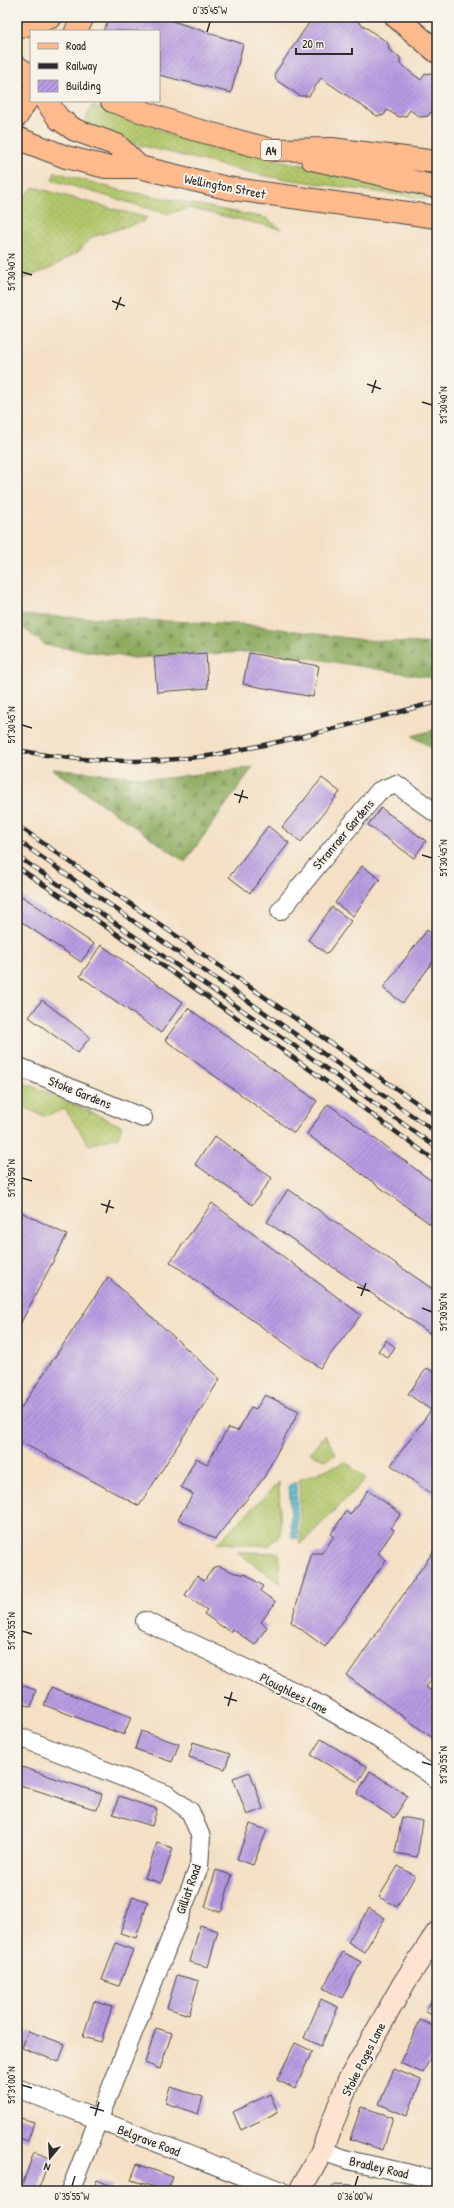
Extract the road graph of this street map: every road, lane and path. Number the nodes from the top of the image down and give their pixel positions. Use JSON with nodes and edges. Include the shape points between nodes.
{"nodes":[{"id":1,"x":51,"y":17,"type":"edge"},
{"id":2,"x":59,"y":17,"type":"edge"},
{"id":3,"x":83,"y":17,"type":"edge"},
{"id":4,"x":396,"y":17,"type":"edge"},
{"id":5,"x":17,"y":28,"type":"edge"},
{"id":6,"x":51,"y":30,"type":"edge"},
{"id":7,"x":76,"y":30,"type":"edge"},
{"id":8,"x":437,"y":52,"type":"edge"},
{"id":9,"x":17,"y":67,"type":"edge"},
{"id":10,"x":30,"y":75,"type":"edge"},
{"id":11,"x":30,"y":95,"type":"edge"},
{"id":12,"x":47,"y":102,"type":"edge"},
{"id":13,"x":115,"y":102,"type":"edge"},
{"id":14,"x":17,"y":116,"type":"edge"},
{"id":15,"x":17,"y":138,"type":"edge"},
{"id":16,"x":272,"y":150,"type":"junction"},
{"id":17,"x":437,"y":162,"type":"edge"},
{"id":18,"x":139,"y":167,"type":"junction"},
{"id":19,"x":437,"y":187,"type":"edge"},
{"id":20,"x":437,"y":217,"type":"edge"},
{"id":21,"x":437,"y":814,"type":"edge"},
{"id":22,"x":280,"y":911,"type":"dead end"},
{"id":23,"x":17,"y":1066,"type":"edge"},
{"id":24,"x":143,"y":1118,"type":"dead end"},
{"id":25,"x":145,"y":1620,"type":"dead end"},
{"id":26,"x":17,"y":1736,"type":"edge"},
{"id":27,"x":437,"y":1779,"type":"edge"},
{"id":28,"x":437,"y":1933,"type":"edge"},
{"id":29,"x":17,"y":2088,"type":"edge"},
{"id":30,"x":99,"y":2120,"type":"junction"},
{"id":31,"x":322,"y":2151,"type":"junction"},
{"id":32,"x":437,"y":2180,"type":"edge"},
{"id":33,"x":70,"y":2191,"type":"edge"},
{"id":34,"x":281,"y":2191,"type":"edge"},
{"id":35,"x":300,"y":2191,"type":"edge"}],
"edges":[{"from":1,"to":5,"type":"main road"},
{"from":2,"to":6,"type":"main road"},
{"from":3,"to":7,"type":"main road"},
{"from":4,"to":8,"type":"main road"},
{"from":9,"to":10,"type":"main road"},
{"from":11,"to":14,"type":"main road"},
{"from":12,"to":18,"type":"main road","via":[[59,119],[75,130],[117,145]]},
{"from":13,"to":16,"type":"main road","number":"A4","via":[[186,127]]},
{"from":15,"to":18,"type":"main road","name":"Wellington Street","via":[[66,157],[106,167]]},
{"from":16,"to":17,"type":"main road","number":"A4","via":[[332,149]]},
{"from":16,"to":19,"type":"main road"},
{"from":18,"to":20,"type":"main road","name":"Wellington Street","via":[[227,188]]},
{"from":21,"to":22,"type":"street","name":"Stranraer Gardens","via":[[396,784],[379,791]]},
{"from":23,"to":24,"type":"street","name":"Stoke Gardens"},
{"from":25,"to":27,"type":"street","name":"Ploughlees Lane","via":[[308,1698],[384,1742]]},
{"from":26,"to":30,"type":"street","name":"Gilliat Road","via":[[168,1795],[190,1811],[201,1837],[198,1867]]},
{"from":28,"to":31,"type":"street","name":"Stoke Poges Lane","via":[[404,1983],[348,2082]]},
{"from":29,"to":30,"type":"street","name":"Belgrave Road"},
{"from":30,"to":33,"type":"street","name":"Gilliat Road"},
{"from":30,"to":34,"type":"street","name":"Belgrave Road"},
{"from":31,"to":32,"type":"street","name":"Bradley Road","via":[[348,2160]]},
{"from":31,"to":35,"type":"street","name":"Stoke Poges Lane"}]}
